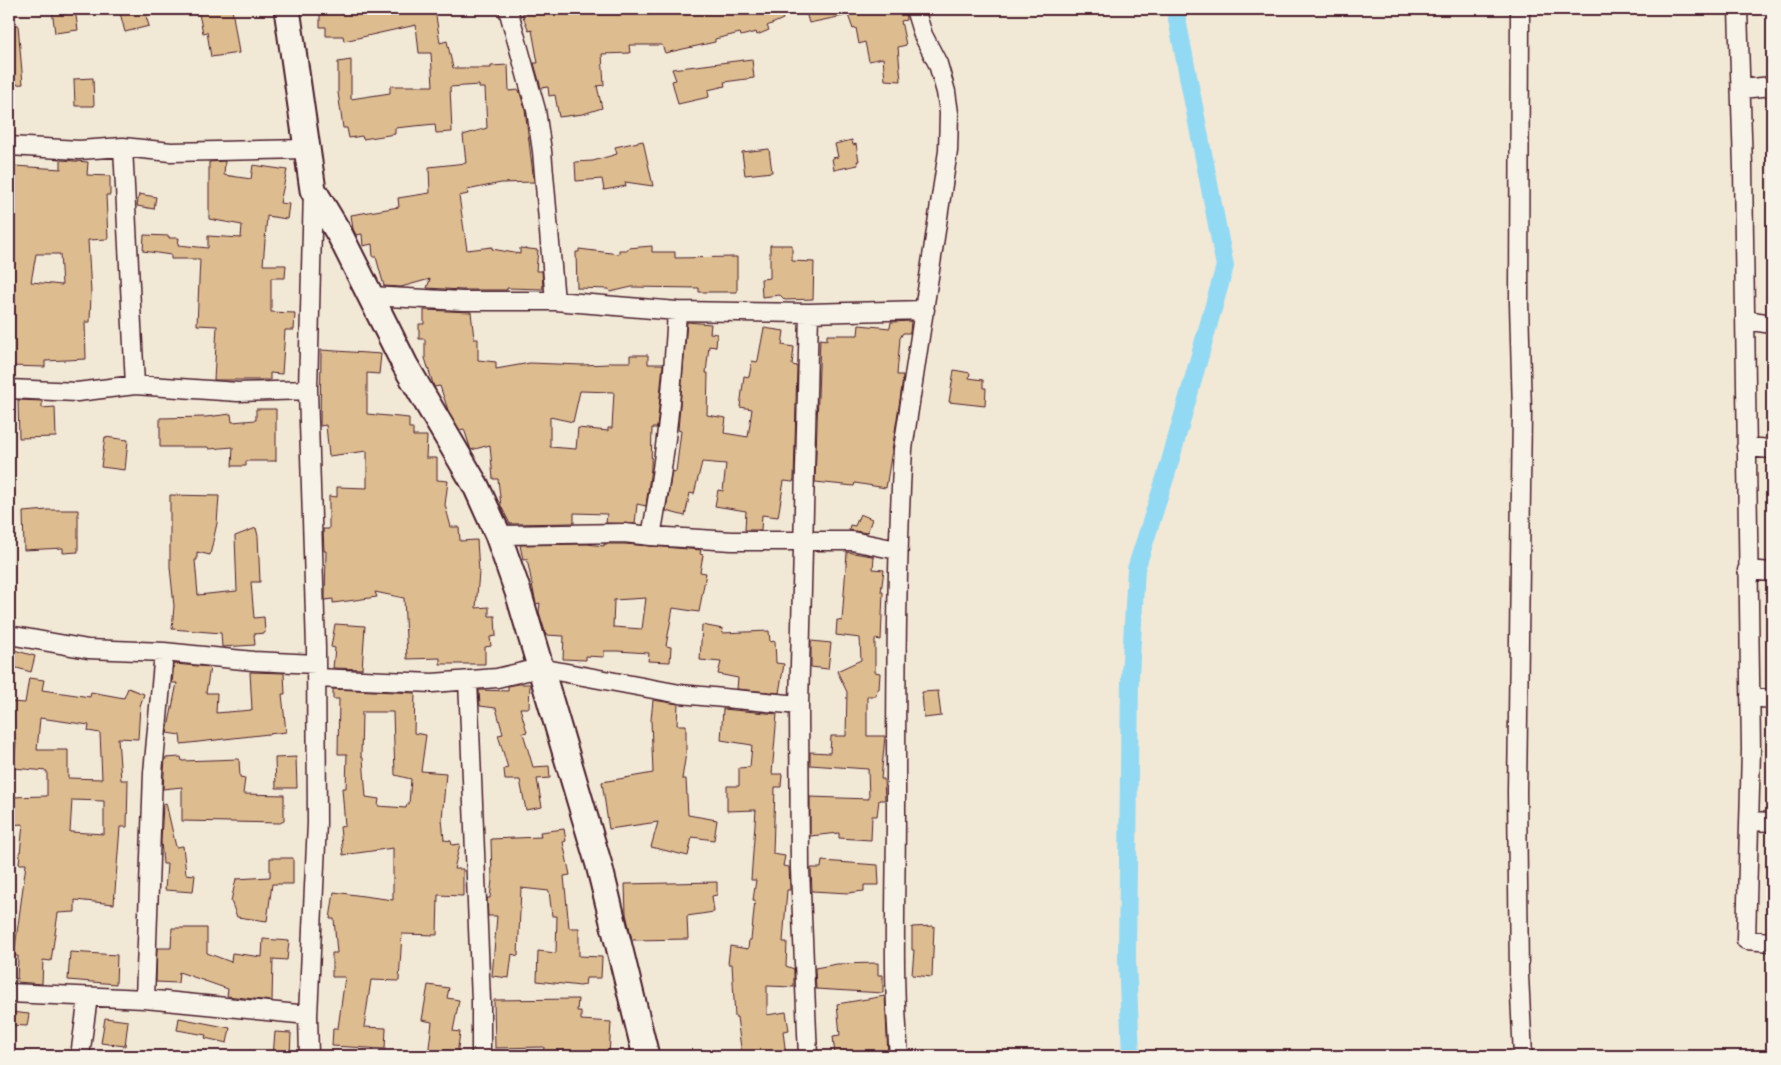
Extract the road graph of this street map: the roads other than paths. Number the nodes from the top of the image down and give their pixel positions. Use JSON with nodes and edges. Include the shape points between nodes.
{"nodes":[{"id":1,"x":287,"y":9,"type":"edge"},
{"id":2,"x":508,"y":9,"type":"edge"},
{"id":3,"x":915,"y":9,"type":"edge"},
{"id":4,"x":1520,"y":9,"type":"edge"},
{"id":5,"x":1738,"y":9,"type":"edge"},
{"id":6,"x":1772,"y":86,"type":"edge"},
{"id":7,"x":1740,"y":89,"type":"junction"},
{"id":8,"x":9,"y":146,"type":"edge"},
{"id":9,"x":123,"y":146,"type":"junction"},
{"id":10,"x":306,"y":149,"type":"junction"},
{"id":11,"x":313,"y":190,"type":"junction"},
{"id":12,"x":370,"y":296,"type":"junction"},
{"id":13,"x":555,"y":302,"type":"junction"},
{"id":14,"x":925,"y":310,"type":"junction"},
{"id":15,"x":677,"y":311,"type":"junction"},
{"id":16,"x":809,"y":313,"type":"junction"},
{"id":17,"x":1745,"y":320,"type":"junction"},
{"id":18,"x":1772,"y":324,"type":"edge"},
{"id":19,"x":135,"y":385,"type":"junction"},
{"id":20,"x":9,"y":389,"type":"edge"},
{"id":21,"x":308,"y":390,"type":"junction"},
{"id":22,"x":1746,"y":447,"type":"junction"},
{"id":23,"x":1772,"y":449,"type":"edge"},
{"id":24,"x":498,"y":535,"type":"junction"},
{"id":25,"x":651,"y":536,"type":"junction"},
{"id":26,"x":804,"y":541,"type":"junction"},
{"id":27,"x":898,"y":550,"type":"junction"},
{"id":28,"x":1748,"y":570,"type":"junction"},
{"id":29,"x":1772,"y":572,"type":"edge"},
{"id":30,"x":9,"y":636,"type":"edge"},
{"id":31,"x":164,"y":652,"type":"junction"},
{"id":32,"x":540,"y":668,"type":"junction"},
{"id":33,"x":316,"y":671,"type":"junction"},
{"id":34,"x":468,"y":680,"type":"junction"},
{"id":35,"x":1750,"y":697,"type":"junction"},
{"id":36,"x":1772,"y":699,"type":"edge"},
{"id":37,"x":799,"y":704,"type":"junction"},
{"id":38,"x":1749,"y":821,"type":"junction"},
{"id":39,"x":1772,"y":822,"type":"edge"},
{"id":40,"x":1772,"y":942,"type":"edge"},
{"id":41,"x":9,"y":993,"type":"edge"},
{"id":42,"x":88,"y":997,"type":"junction"},
{"id":43,"x":145,"y":999,"type":"junction"},
{"id":44,"x":308,"y":1015,"type":"junction"},
{"id":45,"x":641,"y":1053,"type":"edge"},
{"id":46,"x":80,"y":1056,"type":"edge"},
{"id":47,"x":309,"y":1056,"type":"edge"},
{"id":48,"x":481,"y":1056,"type":"edge"},
{"id":49,"x":808,"y":1056,"type":"edge"},
{"id":50,"x":899,"y":1056,"type":"edge"},
{"id":51,"x":1523,"y":1056,"type":"edge"}],
"edges":[{"from":1,"to":10,"type":"main road"},
{"from":2,"to":13,"type":"street","via":[[540,133]]},
{"from":3,"to":14,"type":"street","via":[[923,35],[938,64],[950,113],[948,151]]},
{"from":4,"to":51,"type":"street","via":[[1522,412],[1517,792]]},
{"from":5,"to":7,"type":"street"},
{"from":6,"to":7,"type":"street"},
{"from":7,"to":17,"type":"street"},
{"from":8,"to":9,"type":"street","via":[[79,150]]},
{"from":9,"to":10,"type":"street","via":[[171,152]]},
{"from":9,"to":19,"type":"street"},
{"from":10,"to":11,"type":"main road"},
{"from":11,"to":12,"type":"main road"},
{"from":11,"to":21,"type":"street"},
{"from":12,"to":13,"type":"street"},
{"from":12,"to":24,"type":"main road","via":[[405,365],[476,486]]},
{"from":13,"to":15,"type":"street"},
{"from":14,"to":16,"type":"street"},
{"from":14,"to":27,"type":"street","via":[[903,449]]},
{"from":15,"to":16,"type":"street"},
{"from":15,"to":25,"type":"street","via":[[664,466]]},
{"from":16,"to":26,"type":"street"},
{"from":17,"to":18,"type":"street"},
{"from":17,"to":22,"type":"street"},
{"from":19,"to":20,"type":"street","via":[[77,392]]},
{"from":19,"to":21,"type":"street","via":[[238,392]]},
{"from":21,"to":33,"type":"street"},
{"from":22,"to":23,"type":"street"},
{"from":22,"to":28,"type":"street"},
{"from":24,"to":25,"type":"street","via":[[624,532]]},
{"from":24,"to":32,"type":"main road"},
{"from":25,"to":26,"type":"street"},
{"from":26,"to":27,"type":"street","via":[[852,541]]},
{"from":26,"to":37,"type":"street"},
{"from":27,"to":50,"type":"street","via":[[894,910]]},
{"from":28,"to":29,"type":"street"},
{"from":28,"to":35,"type":"street"},
{"from":30,"to":31,"type":"street","via":[[88,649]]},
{"from":31,"to":33,"type":"street"},
{"from":31,"to":43,"type":"street","via":[[153,773]]},
{"from":32,"to":34,"type":"street","via":[[497,678]]},
{"from":32,"to":37,"type":"street","via":[[680,694]]},
{"from":32,"to":45,"type":"main road","via":[[599,865]]},
{"from":33,"to":34,"type":"street","via":[[433,683]]},
{"from":33,"to":44,"type":"street","via":[[317,823]]},
{"from":34,"to":48,"type":"street"},
{"from":35,"to":36,"type":"street"},
{"from":35,"to":38,"type":"street"},
{"from":37,"to":49,"type":"street","via":[[800,869]]},
{"from":38,"to":39,"type":"street"},
{"from":38,"to":40,"type":"street","via":[[1746,940]]},
{"from":41,"to":42,"type":"street"},
{"from":42,"to":43,"type":"street"},
{"from":42,"to":46,"type":"street"},
{"from":43,"to":44,"type":"street"},
{"from":44,"to":47,"type":"street"}]}
